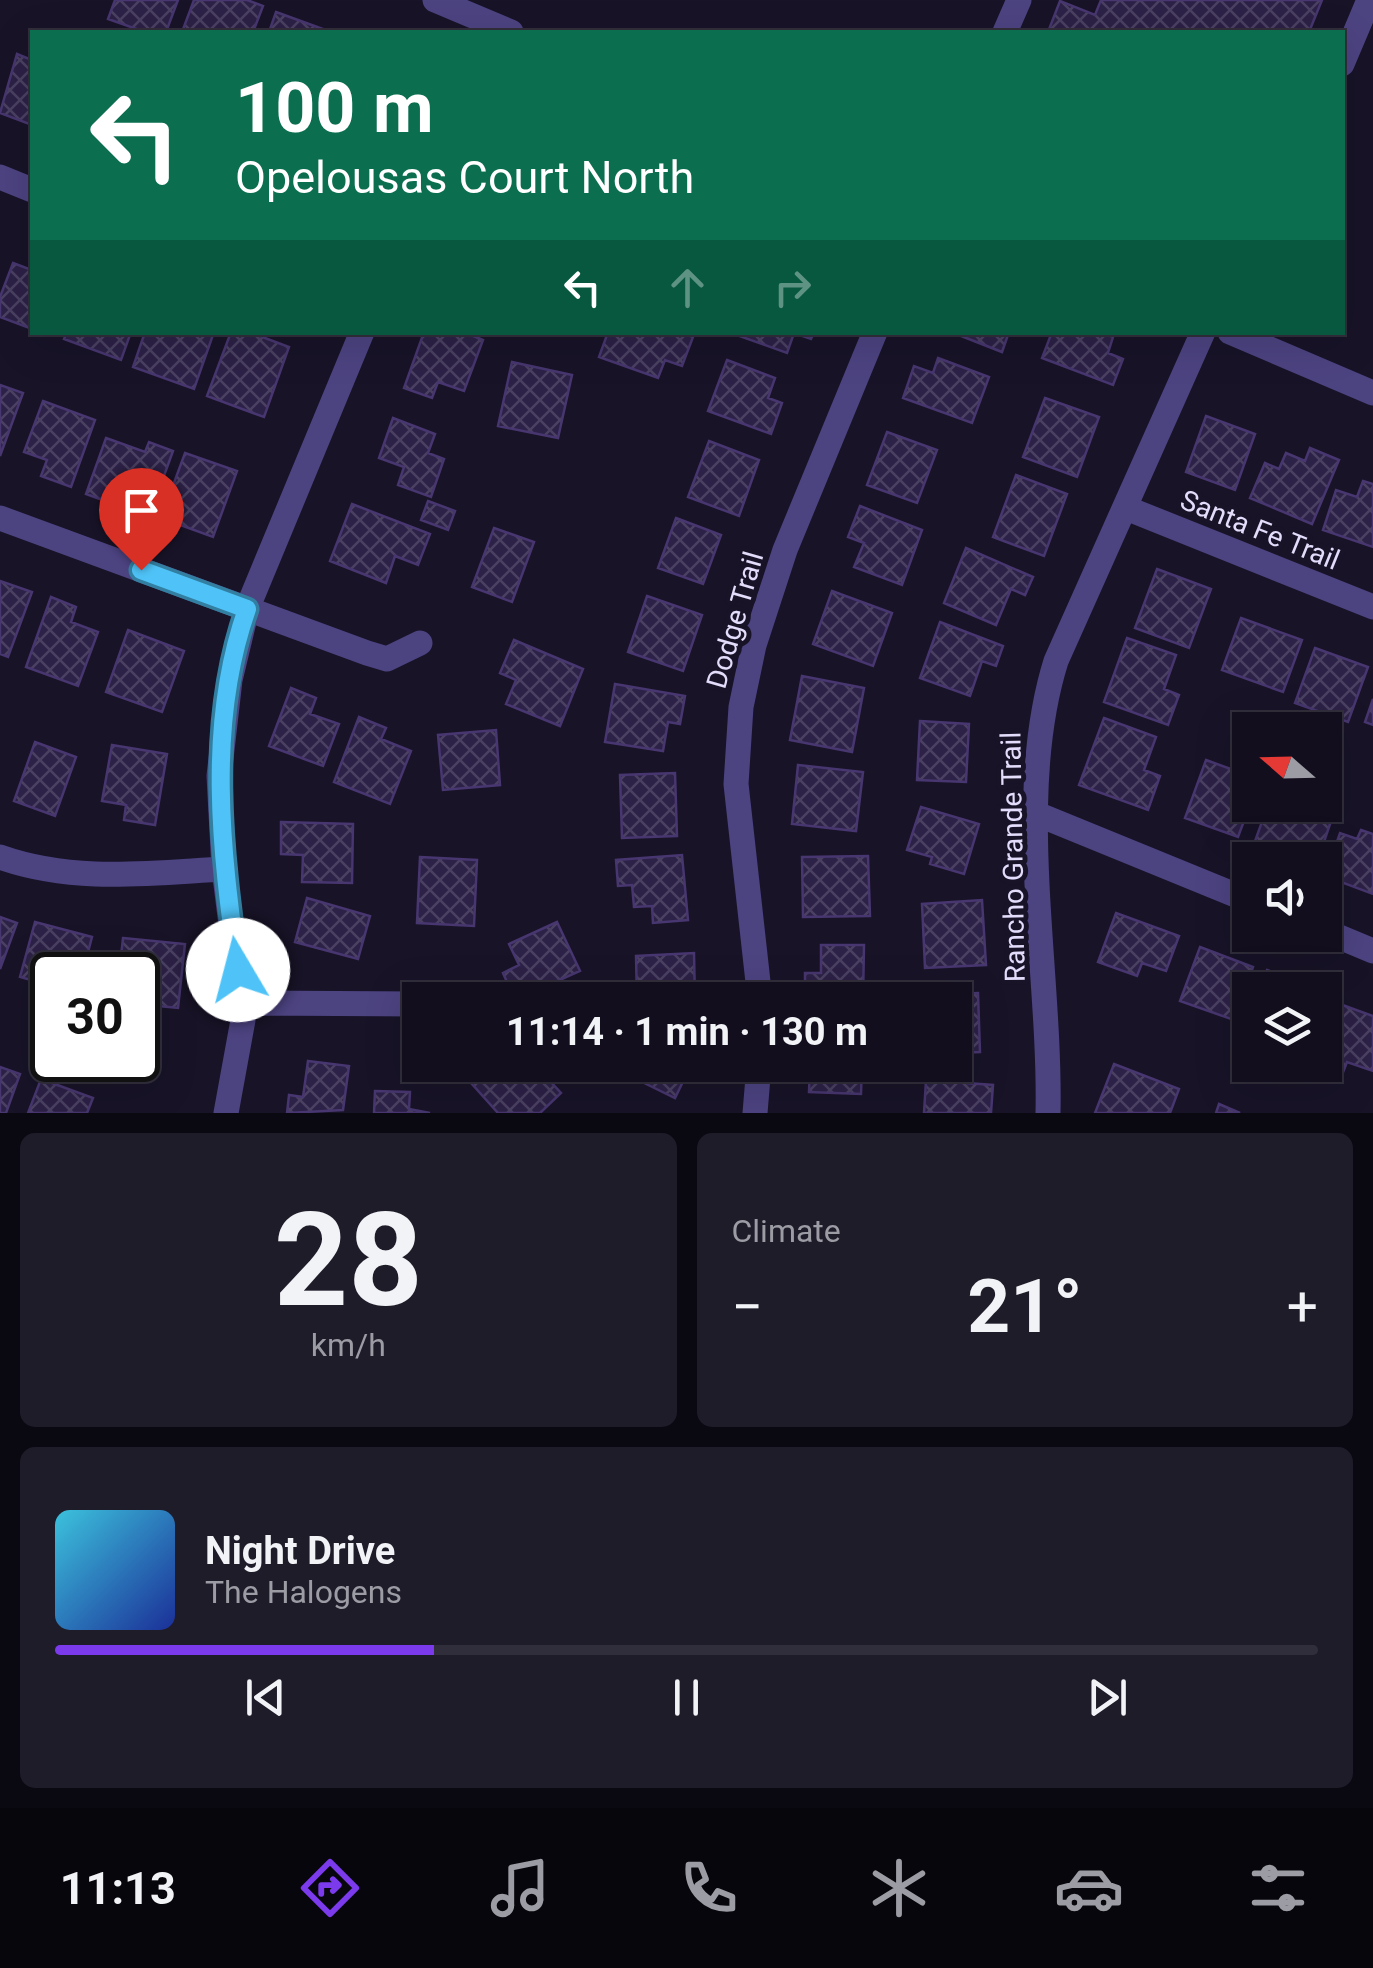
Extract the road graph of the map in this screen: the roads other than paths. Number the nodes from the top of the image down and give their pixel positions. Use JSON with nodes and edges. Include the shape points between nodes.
{"nodes":[{"id":1,"x":435,"y":0,"type":"edge"},
{"id":2,"x":1019,"y":0,"type":"edge"},
{"id":3,"x":1369,"y":0,"type":"edge"},
{"id":4,"x":497,"y":22,"type":"edge"},
{"id":5,"x":1007,"y":30,"type":"edge"},
{"id":6,"x":1345,"y":57,"type":"edge"},
{"id":7,"x":0,"y":177,"type":"edge"},
{"id":8,"x":30,"y":189,"type":"edge"},
{"id":9,"x":361,"y":335,"type":"edge"},
{"id":10,"x":874,"y":335,"type":"edge"},
{"id":11,"x":1202,"y":335,"type":"edge"},
{"id":12,"x":1237,"y":335,"type":"edge"},
{"id":13,"x":1373,"y":392,"type":"edge"},
{"id":14,"x":1126,"y":508,"type":"junction"},
{"id":15,"x":0,"y":518,"type":"edge"},
{"id":16,"x":1373,"y":607,"type":"edge"},
{"id":17,"x":247,"y":609,"type":"junction"},
{"id":18,"x":420,"y":643,"type":"dead end"},
{"id":19,"x":1037,"y":814,"type":"junction"},
{"id":20,"x":0,"y":858,"type":"edge"},
{"id":21,"x":224,"y":868,"type":"junction"},
{"id":22,"x":1232,"y":894,"type":"edge"},
{"id":23,"x":1342,"y":938,"type":"edge"},
{"id":24,"x":1373,"y":951,"type":"edge"},
{"id":25,"x":758,"y":982,"type":"edge"},
{"id":26,"x":243,"y":1003,"type":"junction"},
{"id":27,"x":402,"y":1004,"type":"edge"},
{"id":28,"x":757,"y":1082,"type":"edge"},
{"id":29,"x":226,"y":1113,"type":"edge"},
{"id":30,"x":755,"y":1113,"type":"edge"},
{"id":31,"x":1048,"y":1113,"type":"edge"}],
"edges":[{"from":1,"to":4,"type":"street"},
{"from":2,"to":5,"type":"street"},
{"from":3,"to":6,"type":"street"},
{"from":7,"to":8,"type":"street"},
{"from":9,"to":17,"type":"street"},
{"from":10,"to":25,"type":"street","name":"Dodge Trail","via":[[786,550],[741,707],[736,784]]},
{"from":11,"to":14,"type":"street","name":"Rancho Grande Trail"},
{"from":12,"to":13,"type":"street"},
{"from":14,"to":16,"type":"street","name":"Santa Fe Trail"},
{"from":14,"to":19,"type":"street","name":"Rancho Grande Trail","via":[[1042,706]]},
{"from":15,"to":17,"type":"street"},
{"from":17,"to":18,"type":"street","via":[[387,659]]},
{"from":17,"to":21,"type":"street","via":[[230,680],[219,776]]},
{"from":19,"to":22,"type":"street"},
{"from":19,"to":31,"type":"street","name":"Rancho Grande Trail"},
{"from":20,"to":21,"type":"street","via":[[107,876]]},
{"from":21,"to":26,"type":"street"},
{"from":23,"to":24,"type":"street"},
{"from":26,"to":27,"type":"street"},
{"from":26,"to":29,"type":"street"},
{"from":28,"to":30,"type":"street"}]}
